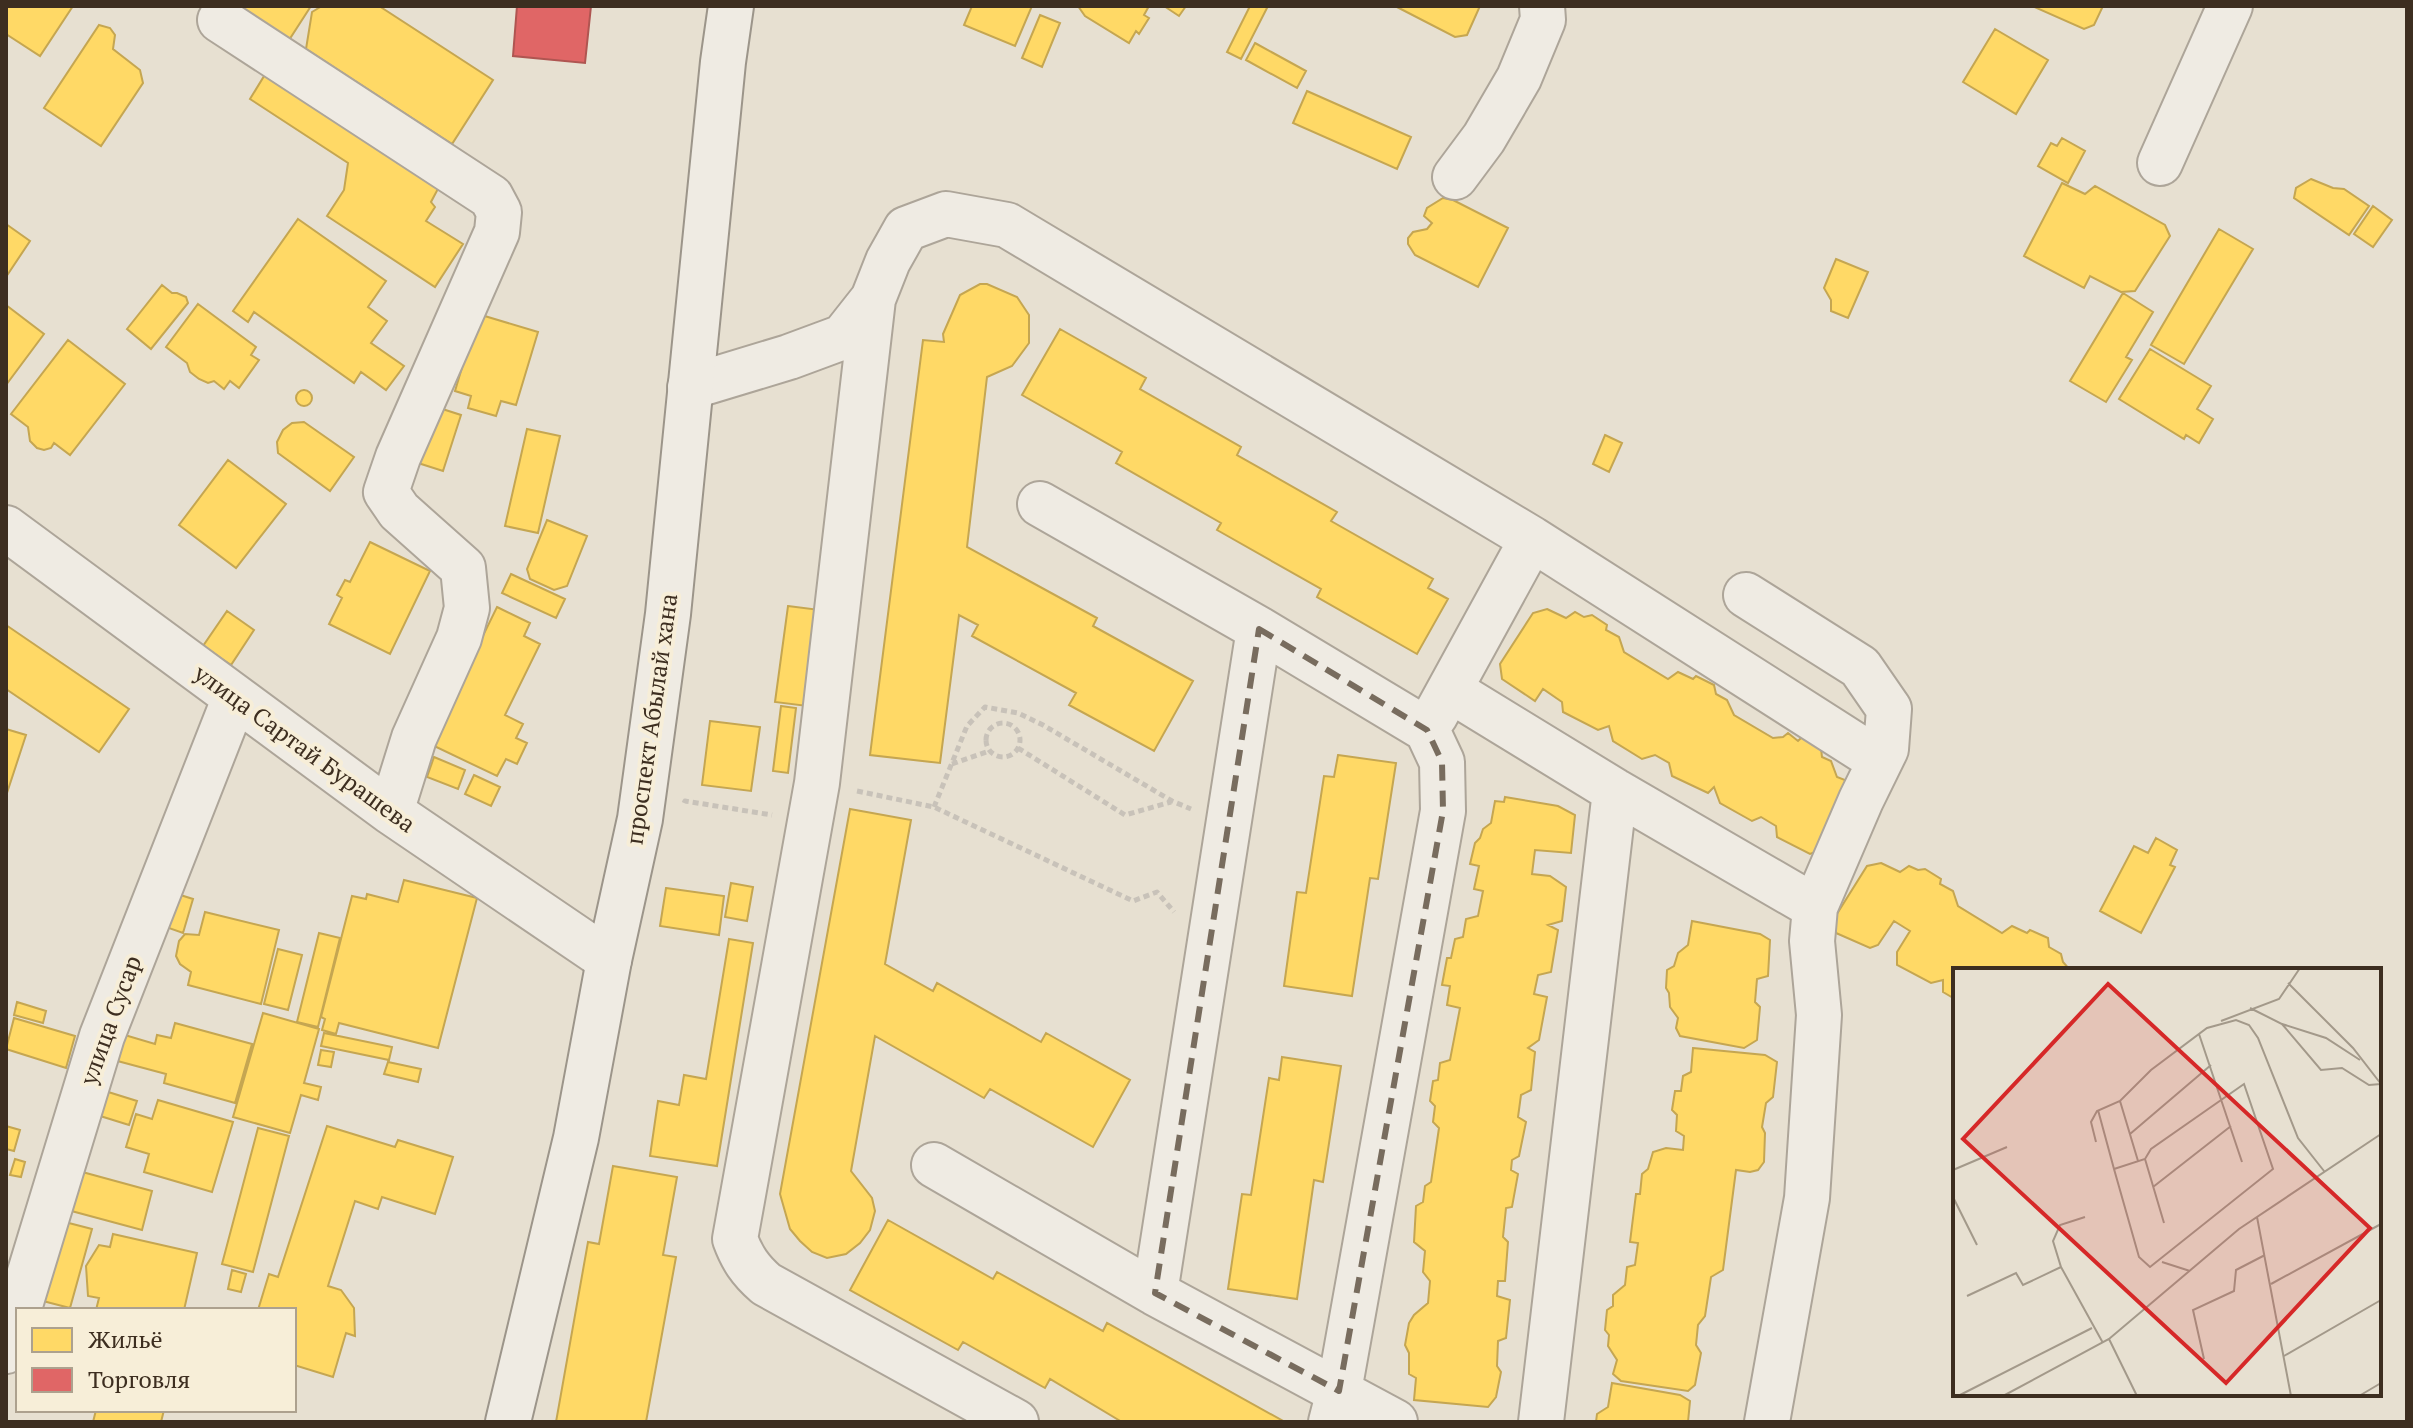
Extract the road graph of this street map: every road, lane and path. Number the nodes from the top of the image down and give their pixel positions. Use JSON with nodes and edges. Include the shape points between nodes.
{"nodes":[{"id":1,"x":731,"y":6,"type":"edge"},
{"id":2,"x":1542,"y":6,"type":"edge"},
{"id":3,"x":2230,"y":6,"type":"edge"},
{"id":4,"x":220,"y":20,"type":"dead end"},
{"id":5,"x":2160,"y":163,"type":"dead end"},
{"id":6,"x":1455,"y":177,"type":"dead end"},
{"id":7,"x":873,"y":299,"type":"junction"},
{"id":8,"x":690,"y":387,"type":"junction"},
{"id":9,"x":1040,"y":504,"type":"dead end"},
{"id":10,"x":6,"y":528,"type":"edge"},
{"id":11,"x":1532,"y":539,"type":"junction"},
{"id":12,"x":1746,"y":595,"type":"dead end"},
{"id":13,"x":1259,"y":629,"type":"junction"},
{"id":14,"x":1450,"y":690,"type":"junction"},
{"id":15,"x":235,"y":697,"type":"junction"},
{"id":16,"x":1427,"y":730,"type":"junction"},
{"id":17,"x":1018,"y":748,"type":"junction"},
{"id":18,"x":989,"y":751,"type":"junction"},
{"id":19,"x":1880,"y":761,"type":"junction"},
{"id":20,"x":952,"y":764,"type":"junction"},
{"id":21,"x":817,"y":783,"type":"junction"},
{"id":22,"x":1615,"y":791,"type":"junction"},
{"id":23,"x":1172,"y":801,"type":"junction"},
{"id":24,"x":934,"y":807,"type":"junction"},
{"id":25,"x":391,"y":812,"type":"junction"},
{"id":26,"x":640,"y":819,"type":"junction"},
{"id":27,"x":1229,"y":825,"type":"junction"},
{"id":28,"x":1815,"y":907,"type":"junction"},
{"id":29,"x":1211,"y":936,"type":"junction"},
{"id":30,"x":609,"y":960,"type":"junction"},
{"id":31,"x":934,"y":1165,"type":"dead end"},
{"id":32,"x":1155,"y":1293,"type":"junction"},
{"id":33,"x":19,"y":1308,"type":"edge"},
{"id":34,"x":16,"y":1318,"type":"edge"},
{"id":35,"x":6,"y":1351,"type":"edge"},
{"id":36,"x":1335,"y":1406,"type":"edge"},
{"id":37,"x":508,"y":1422,"type":"edge"},
{"id":38,"x":1016,"y":1422,"type":"edge"},
{"id":39,"x":1395,"y":1422,"type":"edge"},
{"id":40,"x":1541,"y":1422,"type":"edge"},
{"id":41,"x":1767,"y":1422,"type":"edge"}],
"edges":[{"from":1,"to":8,"type":"street","name":"проспект Абылай хана"},
{"from":2,"to":6,"type":"street","via":[[1543,20],[1519,78]]},
{"from":3,"to":5,"type":"street"},
{"from":4,"to":25,"type":"street","via":[[491,197],[499,212],[497,232],[386,492],[399,511],[463,568],[467,608],[414,738]]},
{"from":7,"to":8,"type":"street","via":[[843,337]]},
{"from":7,"to":11,"type":"street","via":[[906,229],[946,214],[1007,225]]},
{"from":7,"to":21,"type":"street"},
{"from":8,"to":26,"type":"street","name":"проспект Абылай хана","via":[[668,614]]},
{"from":9,"to":13,"type":"street"},
{"from":10,"to":15,"type":"street","name":"улица Сартай Бурашева"},
{"from":11,"to":14,"type":"street"},
{"from":11,"to":19,"type":"street"},
{"from":12,"to":19,"type":"street","via":[[1860,667],[1889,709]]},
{"from":13,"to":16,"type":"street"},
{"from":13,"to":27,"type":"street"},
{"from":14,"to":16,"type":"street"},
{"from":14,"to":22,"type":"street"},
{"from":15,"to":25,"type":"street","name":"улица Сартай Бурашева"},
{"from":15,"to":33,"type":"street","name":"улица Сусар","via":[[102,1036]]},
{"from":16,"to":36,"type":"street","via":[[1442,762],[1443,811]]},
{"from":17,"to":18,"type":"path","via":[[1004,758]]},
{"from":17,"to":18,"type":"path","via":[[1018,732],[1005,723],[986,735]]},
{"from":17,"to":23,"type":"path","via":[[1125,815]]},
{"from":18,"to":20,"type":"path"},
{"from":19,"to":28,"type":"street"},
{"from":20,"to":23,"type":"path","via":[[967,726],[985,707],[1018,713],[1043,725]]},
{"from":20,"to":24,"type":"path"},
{"from":21,"to":24,"type":"path"},
{"from":21,"to":26,"type":"path","via":[[779,816],[685,801],[673,823]]},
{"from":21,"to":38,"type":"street","via":[[735,1239],[742,1259],[766,1284]]},
{"from":22,"to":28,"type":"street"},
{"from":22,"to":40,"type":"street"},
{"from":23,"to":27,"type":"path"},
{"from":24,"to":29,"type":"path","via":[[1133,901],[1157,892],[1175,913]]},
{"from":25,"to":30,"type":"street","name":"улица Сартай Бурашева"},
{"from":26,"to":30,"type":"street","name":"проспект Абылай хана"},
{"from":27,"to":29,"type":"street"},
{"from":28,"to":41,"type":"street","via":[[1812,941],[1819,1015],[1807,1198]]},
{"from":29,"to":32,"type":"street"},
{"from":30,"to":37,"type":"street","name":"проспект Абылай хана","via":[[576,1138]]},
{"from":31,"to":32,"type":"street"},
{"from":32,"to":36,"type":"street"},
{"from":34,"to":35,"type":"street","name":"улица Сусар"},
{"from":36,"to":39,"type":"street"}]}
